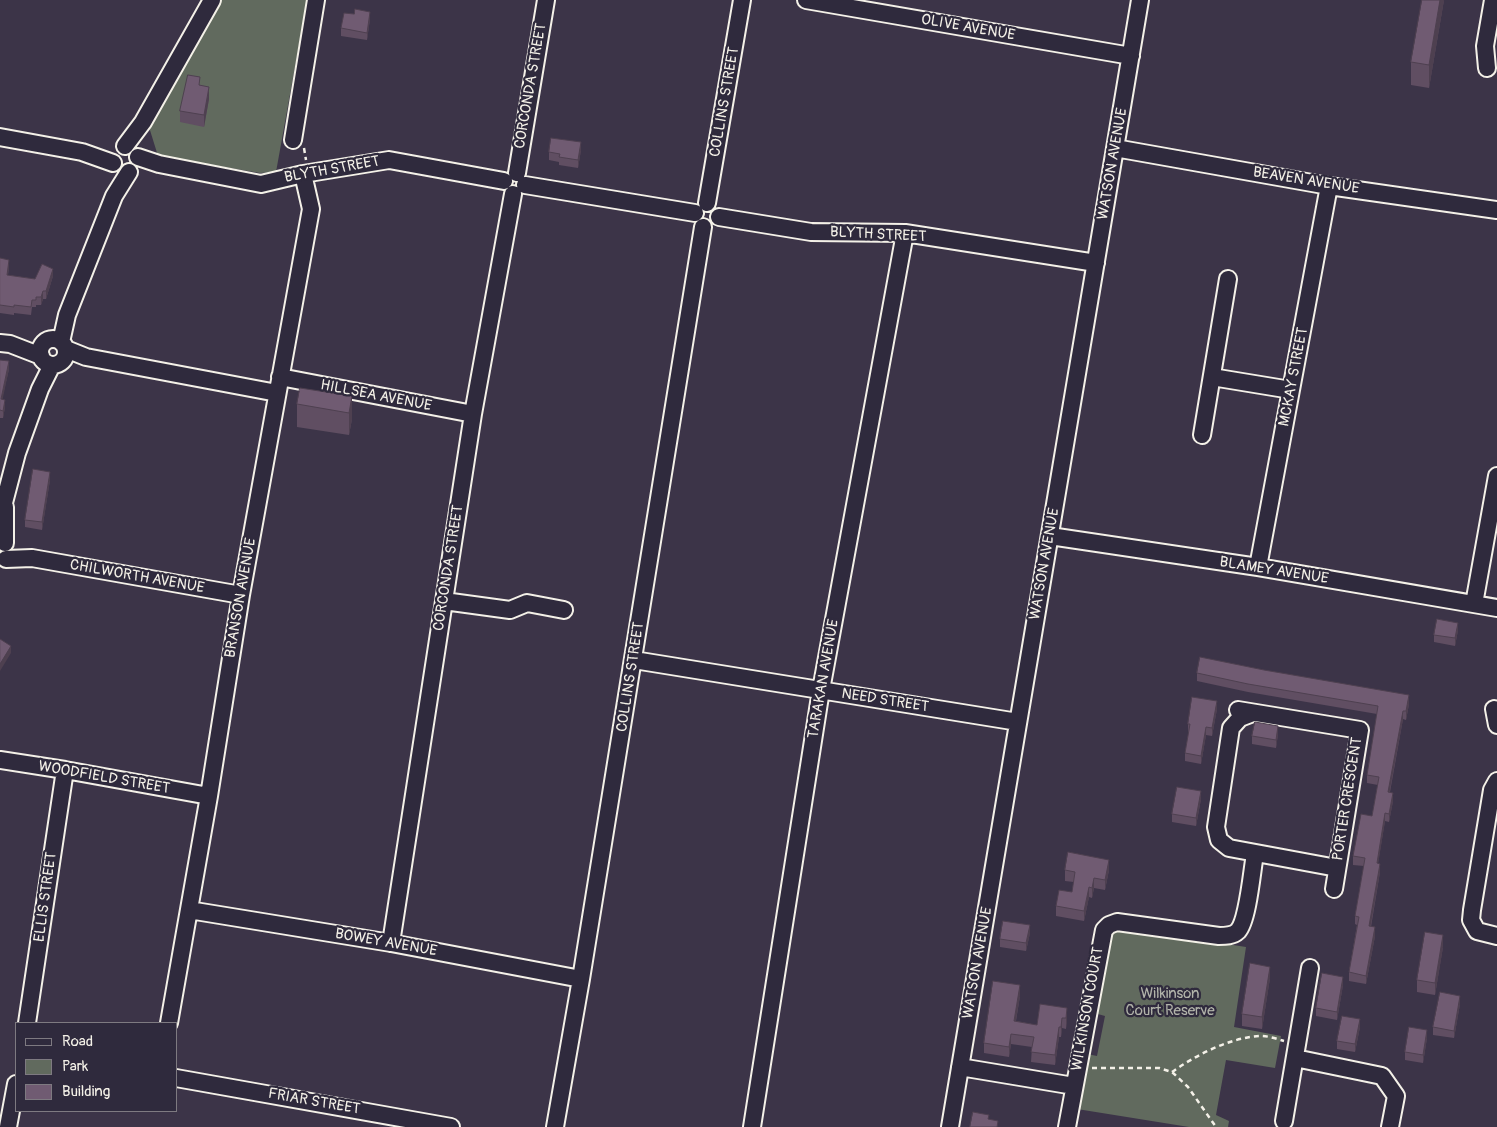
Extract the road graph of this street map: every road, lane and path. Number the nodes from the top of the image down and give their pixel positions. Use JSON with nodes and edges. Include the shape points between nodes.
{"nodes":[{"id":1,"x":212,"y":0,"type":"edge"},
{"id":2,"x":316,"y":0,"type":"edge"},
{"id":3,"x":546,"y":0,"type":"edge"},
{"id":4,"x":742,"y":0,"type":"edge"},
{"id":5,"x":806,"y":0,"type":"edge"},
{"id":6,"x":1140,"y":0,"type":"edge"},
{"id":7,"x":1493,"y":0,"type":"edge"},
{"id":8,"x":1131,"y":56,"type":"junction"},
{"id":9,"x":1487,"y":68,"type":"dead end"},
{"id":10,"x":0,"y":137,"type":"edge"},
{"id":11,"x":293,"y":137,"type":"joint"},
{"id":12,"x":1115,"y":148,"type":"junction"},
{"id":13,"x":126,"y":159,"type":"junction"},
{"id":14,"x":306,"y":174,"type":"junction"},
{"id":15,"x":515,"y":183,"type":"junction"},
{"id":16,"x":1329,"y":186,"type":"junction"},
{"id":17,"x":1497,"y":210,"type":"edge"},
{"id":18,"x":702,"y":215,"type":"junction"},
{"id":19,"x":905,"y":233,"type":"junction"},
{"id":20,"x":1096,"y":263,"type":"junction"},
{"id":21,"x":1228,"y":279,"type":"dead end"},
{"id":22,"x":5,"y":344,"type":"edge"},
{"id":23,"x":53,"y":352,"type":"junction"},
{"id":24,"x":1212,"y":377,"type":"junction"},
{"id":25,"x":278,"y":385,"type":"junction"},
{"id":26,"x":1291,"y":390,"type":"junction"},
{"id":27,"x":473,"y":414,"type":"junction"},
{"id":28,"x":1202,"y":435,"type":"dead end"},
{"id":29,"x":1497,"y":476,"type":"edge"},
{"id":30,"x":3,"y":510,"type":"edge"},
{"id":31,"x":1050,"y":536,"type":"junction"},
{"id":32,"x":4,"y":551,"type":"edge"},
{"id":33,"x":1258,"y":568,"type":"junction"},
{"id":34,"x":241,"y":596,"type":"junction"},
{"id":35,"x":444,"y":601,"type":"junction"},
{"id":36,"x":1474,"y":604,"type":"junction"},
{"id":37,"x":1497,"y":608,"type":"edge"},
{"id":38,"x":564,"y":610,"type":"dead end"},
{"id":39,"x":634,"y":660,"type":"junction"},
{"id":40,"x":822,"y":690,"type":"junction"},
{"id":41,"x":1018,"y":722,"type":"junction"},
{"id":42,"x":0,"y":760,"type":"edge"},
{"id":43,"x":65,"y":770,"type":"junction"},
{"id":44,"x":1497,"y":781,"type":"edge"},
{"id":45,"x":209,"y":796,"type":"junction"},
{"id":46,"x":1255,"y":854,"type":"junction"},
{"id":47,"x":1337,"y":868,"type":"junction"},
{"id":48,"x":1334,"y":889,"type":"dead end"},
{"id":49,"x":189,"y":910,"type":"junction"},
{"id":50,"x":1497,"y":936,"type":"edge"},
{"id":51,"x":391,"y":944,"type":"junction"},
{"id":52,"x":1310,"y":968,"type":"dead end"},
{"id":53,"x":581,"y":979,"type":"junction"},
{"id":54,"x":27,"y":1022,"type":"edge"},
{"id":55,"x":168,"y":1022,"type":"edge"},
{"id":56,"x":1296,"y":1051,"type":"junction"},
{"id":57,"x":960,"y":1067,"type":"junction"},
{"id":58,"x":1078,"y":1068,"type":"junction"},
{"id":59,"x":1172,"y":1072,"type":"junction"},
{"id":60,"x":178,"y":1078,"type":"edge"},
{"id":61,"x":1074,"y":1086,"type":"junction"},
{"id":62,"x":15,"y":1089,"type":"edge"},
{"id":63,"x":1284,"y":1122,"type":"dead end"},
{"id":64,"x":8,"y":1127,"type":"edge"},
{"id":65,"x":452,"y":1127,"type":"edge"},
{"id":66,"x":555,"y":1127,"type":"edge"},
{"id":67,"x":752,"y":1127,"type":"edge"},
{"id":68,"x":950,"y":1127,"type":"edge"},
{"id":69,"x":1067,"y":1127,"type":"edge"},
{"id":70,"x":1216,"y":1127,"type":"edge"},
{"id":71,"x":1390,"y":1127,"type":"edge"}],
"edges":[{"from":1,"to":13,"type":"street","via":[[143,122]]},
{"from":2,"to":11,"type":"street"},
{"from":3,"to":15,"type":"street","name":"CORCONDA STREET"},
{"from":4,"to":18,"type":"street","name":"COLLINS STREET"},
{"from":5,"to":8,"type":"street","name":"OLIVE AVENUE"},
{"from":6,"to":8,"type":"street","name":"WATSON AVENUE"},
{"from":7,"to":9,"type":"street","via":[[1485,46]]},
{"from":8,"to":12,"type":"street","name":"WATSON AVENUE"},
{"from":10,"to":13,"type":"street","name":"BLYTH STREET"},
{"from":11,"to":14,"type":"path","via":[[303,137]]},
{"from":12,"to":16,"type":"street","name":"BEAVEN AVENUE"},
{"from":12,"to":20,"type":"street","name":"WATSON AVENUE"},
{"from":13,"to":14,"type":"street","name":"BLYTH STREET","via":[[261,184]]},
{"from":13,"to":23,"type":"street"},
{"from":14,"to":15,"type":"street","name":"BLYTH STREET","via":[[389,160]]},
{"from":14,"to":25,"type":"street","name":"BRANSON AVENUE","via":[[311,209]]},
{"from":15,"to":18,"type":"street","name":"BLYTH STREET"},
{"from":15,"to":27,"type":"street","name":"CORCONDA STREET"},
{"from":16,"to":17,"type":"street","name":"BEAVEN AVENUE"},
{"from":16,"to":26,"type":"street","name":"MCKAY STREET"},
{"from":18,"to":19,"type":"street","name":"BLYTH STREET","via":[[713,226],[719,218],[811,232]]},
{"from":18,"to":39,"type":"street","name":"COLLINS STREET"},
{"from":19,"to":20,"type":"street","name":"BLYTH STREET"},
{"from":19,"to":40,"type":"street","name":"TARAKAN AVENUE"},
{"from":20,"to":31,"type":"street","name":"WATSON AVENUE"},
{"from":21,"to":24,"type":"street"},
{"from":22,"to":23,"type":"street","name":"HILLSEA AVENUE"},
{"from":23,"to":25,"type":"street","name":"HILLSEA AVENUE"},
{"from":23,"to":30,"type":"street","via":[[17,453]]},
{"from":24,"to":26,"type":"street"},
{"from":24,"to":28,"type":"street"},
{"from":25,"to":27,"type":"street","name":"HILLSEA AVENUE"},
{"from":25,"to":34,"type":"street","name":"BRANSON AVENUE"},
{"from":26,"to":33,"type":"street","name":"MCKAY STREET"},
{"from":27,"to":35,"type":"street","name":"CORCONDA STREET"},
{"from":29,"to":36,"type":"street"},
{"from":30,"to":32,"type":"street"},
{"from":31,"to":33,"type":"street","name":"BLAMEY AVENUE"},
{"from":31,"to":41,"type":"street","name":"WATSON AVENUE"},
{"from":32,"to":34,"type":"street","name":"CHILWORTH AVENUE"},
{"from":33,"to":36,"type":"street","name":"BLAMEY AVENUE"},
{"from":34,"to":45,"type":"street","name":"BRANSON AVENUE"},
{"from":35,"to":38,"type":"street","via":[[510,610],[527,603]]},
{"from":35,"to":51,"type":"street","name":"CORCONDA STREET"},
{"from":36,"to":37,"type":"street","name":"BLAMEY AVENUE"},
{"from":39,"to":40,"type":"street","name":"NEED STREET"},
{"from":39,"to":53,"type":"street","name":"COLLINS STREET"},
{"from":40,"to":41,"type":"street","name":"NEED STREET"},
{"from":40,"to":67,"type":"street","name":"TARAKAN AVENUE"},
{"from":41,"to":57,"type":"street","name":"WATSON AVENUE"},
{"from":42,"to":43,"type":"street","name":"WOODFIELD STREET"},
{"from":43,"to":45,"type":"street","name":"WOODFIELD STREET"},
{"from":43,"to":54,"type":"street","name":"ELLIS STREET"},
{"from":44,"to":50,"type":"street","via":[[1492,790],[1472,920],[1477,931]]},
{"from":45,"to":49,"type":"street","name":"BRANSON AVENUE"},
{"from":46,"to":47,"type":"street","name":"PORTER CRESCENT"},
{"from":46,"to":47,"type":"street","name":"PORTER CRESCENT","via":[[1229,848],[1218,840],[1216,827],[1232,728],[1246,712],[1360,730]]},
{"from":46,"to":58,"type":"street","name":"WILKINSON COURT","via":[[1244,921],[1237,932],[1219,936],[1117,922],[1104,930]]},
{"from":47,"to":48,"type":"street","name":"PORTER CRESCENT"},
{"from":49,"to":51,"type":"street","name":"BOWEY AVENUE"},
{"from":49,"to":55,"type":"street","name":"BRANSON AVENUE"},
{"from":51,"to":53,"type":"street","name":"BOWEY AVENUE"},
{"from":52,"to":56,"type":"street"},
{"from":53,"to":66,"type":"street","name":"COLLINS STREET"},
{"from":56,"to":59,"type":"path","via":[[1263,1036],[1243,1039],[1210,1050]]},
{"from":56,"to":63,"type":"street"},
{"from":56,"to":71,"type":"street","via":[[1382,1076],[1396,1096]]},
{"from":57,"to":61,"type":"street"},
{"from":57,"to":68,"type":"street","name":"WATSON AVENUE"},
{"from":58,"to":59,"type":"path","via":[[1159,1068]]},
{"from":58,"to":61,"type":"street","name":"WILKINSON COURT"},
{"from":59,"to":70,"type":"path","via":[[1188,1087]]},
{"from":60,"to":65,"type":"street","name":"FRIAR STREET"},
{"from":61,"to":69,"type":"street","name":"WILKINSON COURT"},
{"from":62,"to":64,"type":"street"}]}
